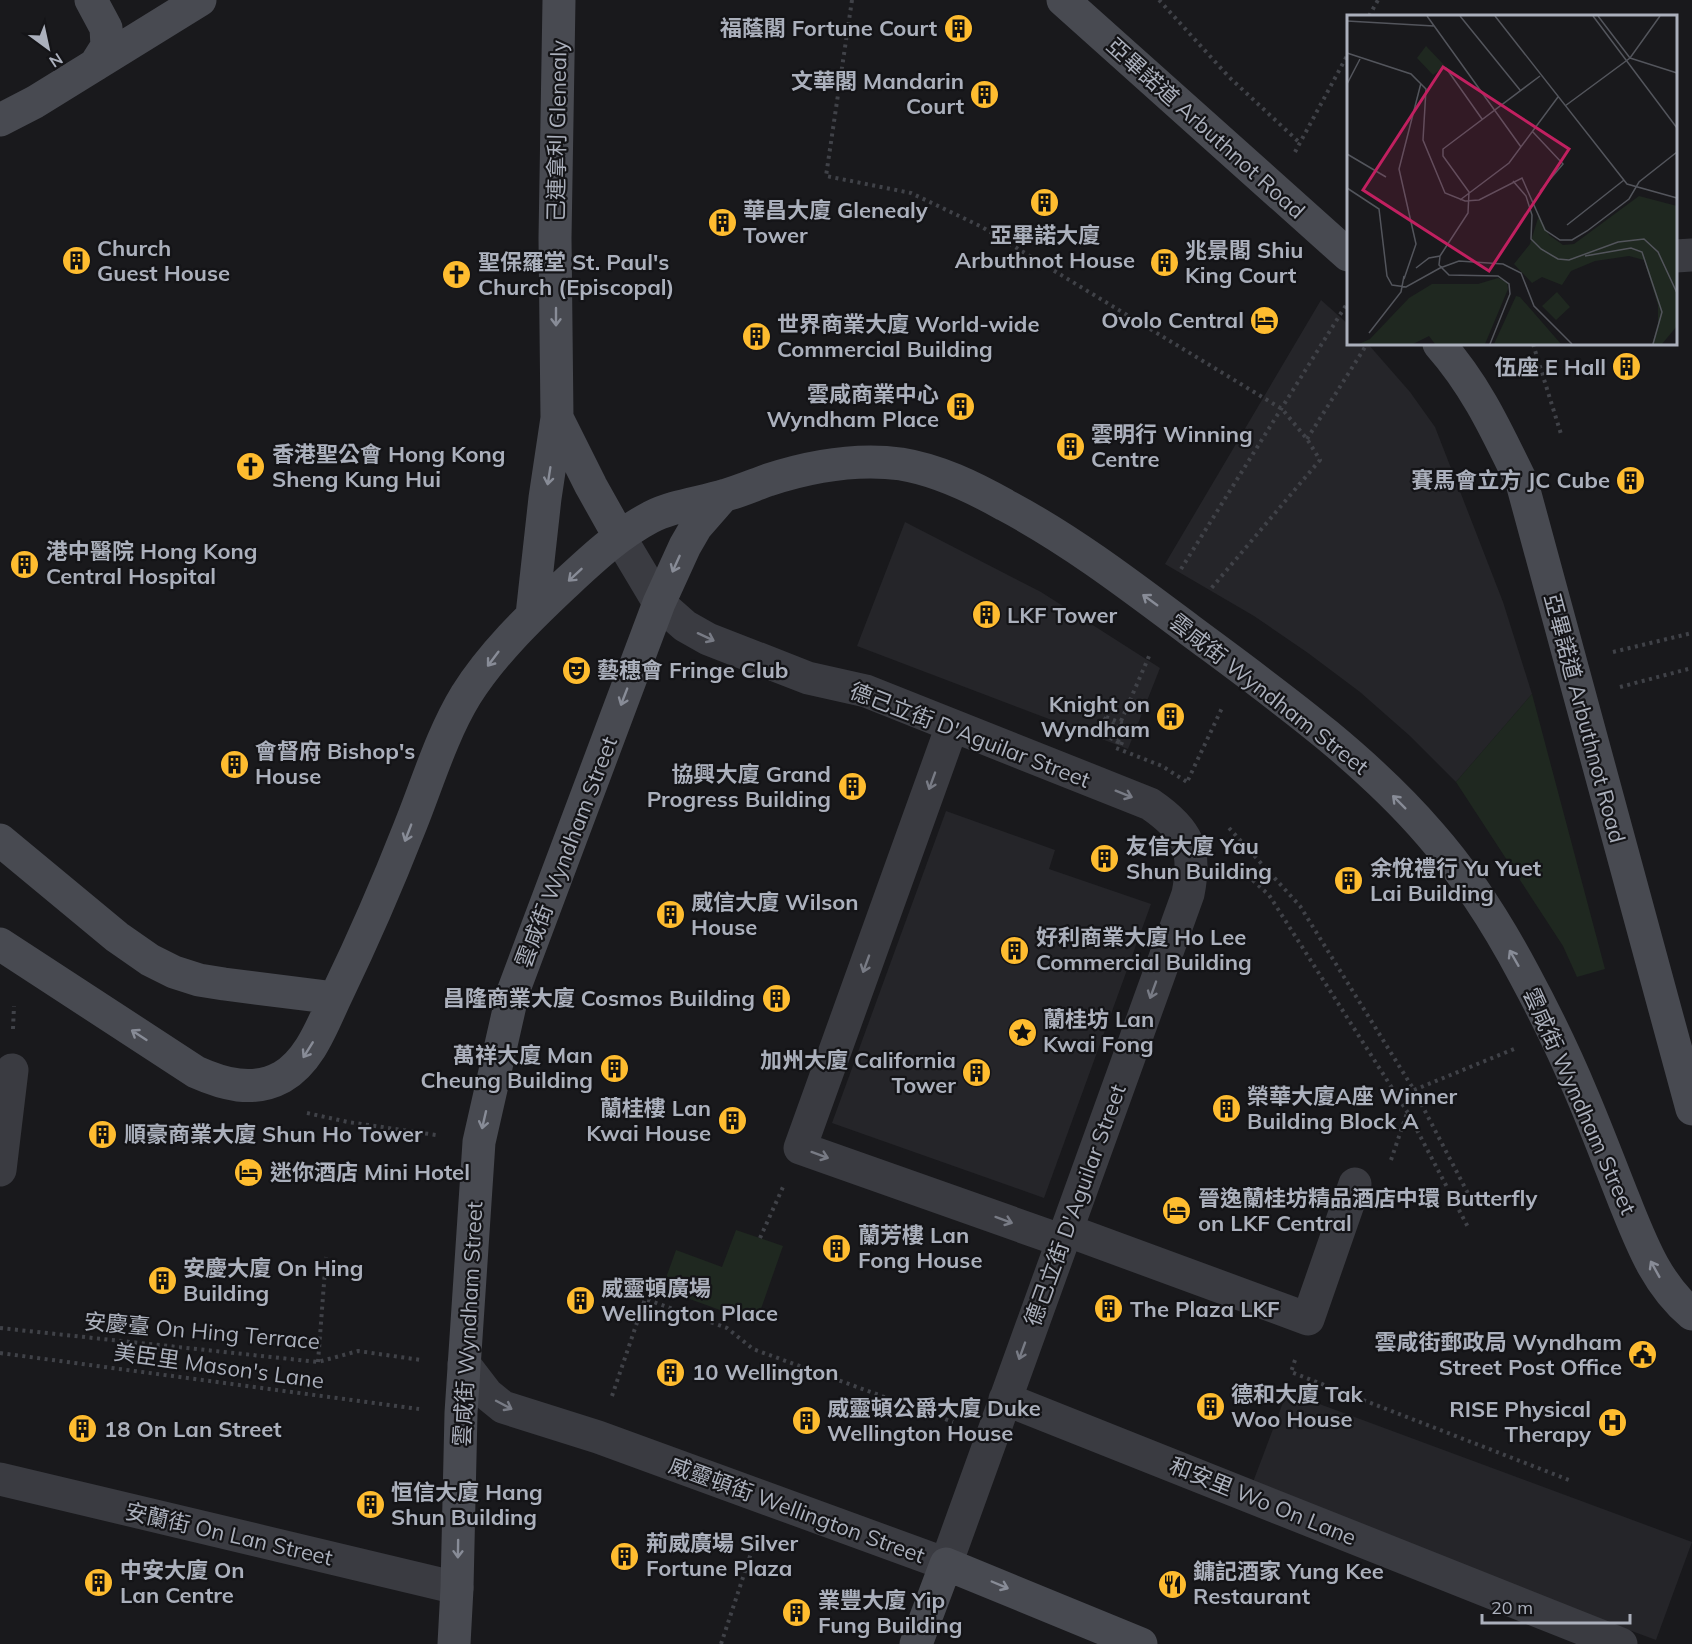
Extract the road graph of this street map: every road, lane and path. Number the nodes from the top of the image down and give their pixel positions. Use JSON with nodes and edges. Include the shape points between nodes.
{"nodes":[{"id":1,"x":91,"y":0,"type":"edge"},
{"id":2,"x":559,"y":0,"type":"edge"},
{"id":3,"x":852,"y":0,"type":"edge"},
{"id":4,"x":1063,"y":0,"type":"edge"},
{"id":5,"x":1159,"y":0,"type":"edge"},
{"id":6,"x":1378,"y":0,"type":"edge"},
{"id":7,"x":183,"y":3,"type":"edge"},
{"id":8,"x":1370,"y":15,"type":"edge"},
{"id":9,"x":1347,"y":56,"type":"edge"},
{"id":10,"x":95,"y":65,"type":"junction"},
{"id":11,"x":0,"y":120,"type":"edge"},
{"id":12,"x":1300,"y":143,"type":"junction"},
{"id":13,"x":1294,"y":153,"type":"dead end"},
{"id":14,"x":1347,"y":254,"type":"edge"},
{"id":15,"x":1692,"y":255,"type":"edge"},
{"id":16,"x":1677,"y":256,"type":"edge"},
{"id":17,"x":1347,"y":304,"type":"edge"},
{"id":18,"x":1366,"y":345,"type":"edge"},
{"id":19,"x":1440,"y":345,"type":"edge"},
{"id":20,"x":1533,"y":345,"type":"edge"},
{"id":21,"x":1282,"y":410,"type":"junction"},
{"id":22,"x":556,"y":418,"type":"junction"},
{"id":23,"x":1561,"y":434,"type":"dead end"},
{"id":24,"x":1307,"y":440,"type":"junction"},
{"id":25,"x":723,"y":496,"type":"junction"},
{"id":26,"x":618,"y":536,"type":"junction"},
{"id":27,"x":1177,"y":575,"type":"dead end"},
{"id":28,"x":1207,"y":593,"type":"dead end"},
{"id":29,"x":659,"y":603,"type":"junction"},
{"id":30,"x":532,"y":615,"type":"junction"},
{"id":31,"x":1692,"y":633,"type":"edge"},
{"id":32,"x":1152,"y":650,"type":"dead end"},
{"id":33,"x":1611,"y":653,"type":"dead end"},
{"id":34,"x":1692,"y":668,"type":"edge"},
{"id":35,"x":1619,"y":688,"type":"dead end"},
{"id":36,"x":1224,"y":704,"type":"dead end"},
{"id":37,"x":952,"y":726,"type":"junction"},
{"id":38,"x":1120,"y":743,"type":"junction"},
{"id":39,"x":1227,"y":826,"type":"dead end"},
{"id":40,"x":0,"y":840,"type":"edge"},
{"id":41,"x":1230,"y":860,"type":"dead end"},
{"id":42,"x":0,"y":944,"type":"edge"},
{"id":43,"x":334,"y":998,"type":"junction"},
{"id":44,"x":1524,"y":1045,"type":"dead end"},
{"id":45,"x":12,"y":1070,"type":"dead end"},
{"id":46,"x":1414,"y":1090,"type":"junction"},
{"id":47,"x":1692,"y":1110,"type":"edge"},
{"id":48,"x":298,"y":1112,"type":"dead end"},
{"id":49,"x":1407,"y":1113,"type":"junction"},
{"id":50,"x":423,"y":1134,"type":"dead end"},
{"id":51,"x":800,"y":1148,"type":"junction"},
{"id":52,"x":1388,"y":1169,"type":"dead end"},
{"id":53,"x":0,"y":1170,"type":"edge"},
{"id":54,"x":1355,"y":1184,"type":"dead end"},
{"id":55,"x":1473,"y":1203,"type":"dead end"},
{"id":56,"x":1468,"y":1229,"type":"dead end"},
{"id":57,"x":1064,"y":1235,"type":"junction"},
{"id":58,"x":760,"y":1238,"type":"dead end"},
{"id":59,"x":326,"y":1257,"type":"dead end"},
{"id":60,"x":1692,"y":1314,"type":"edge"},
{"id":61,"x":1308,"y":1319,"type":"junction"},
{"id":62,"x":0,"y":1328,"type":"edge"},
{"id":63,"x":0,"y":1353,"type":"edge"},
{"id":64,"x":425,"y":1360,"type":"dead end"},
{"id":65,"x":318,"y":1362,"type":"junction"},
{"id":66,"x":464,"y":1364,"type":"junction"},
{"id":67,"x":611,"y":1399,"type":"dead end"},
{"id":68,"x":1005,"y":1399,"type":"junction"},
{"id":69,"x":423,"y":1409,"type":"dead end"},
{"id":70,"x":957,"y":1424,"type":"dead end"},
{"id":71,"x":0,"y":1479,"type":"edge"},
{"id":72,"x":1569,"y":1480,"type":"dead end"},
{"id":73,"x":759,"y":1529,"type":"dead end"},
{"id":74,"x":946,"y":1564,"type":"junction"},
{"id":75,"x":457,"y":1588,"type":"junction"},
{"id":76,"x":454,"y":1644,"type":"edge"},
{"id":77,"x":721,"y":1644,"type":"edge"},
{"id":78,"x":916,"y":1644,"type":"edge"},
{"id":79,"x":1141,"y":1644,"type":"edge"},
{"id":80,"x":1621,"y":1644,"type":"edge"}],
"edges":[{"from":1,"to":10,"type":"street","via":[[106,28],[106,46]]},
{"from":2,"to":22,"type":"street","name":"己連拿利 Glenealy","one_way":true},
{"from":3,"to":21,"type":"path","via":[[826,176],[911,193],[982,227]]},
{"from":4,"to":14,"type":"street","name":"亞畢諾道 Arbuthnot Road"},
{"from":5,"to":12,"type":"path","via":[[1230,77]]},
{"from":6,"to":8,"type":"path"},
{"from":7,"to":10,"type":"street"},
{"from":9,"to":12,"type":"path"},
{"from":10,"to":11,"type":"street"},
{"from":12,"to":13,"type":"path"},
{"from":15,"to":16,"type":"street"},
{"from":17,"to":21,"type":"path"},
{"from":18,"to":24,"type":"path"},
{"from":19,"to":47,"type":"street","name":"亞畢諾道 Arbuthnot Road","via":[[1458,365],[1489,414],[1522,483]]},
{"from":20,"to":23,"type":"path"},
{"from":21,"to":24,"type":"path"},
{"from":21,"to":27,"type":"path"},
{"from":22,"to":26,"type":"street","name":"己連拿利 Glenealy"},
{"from":22,"to":30,"type":"street","one_way":true},
{"from":24,"to":28,"type":"path","via":[[1320,460]]},
{"from":25,"to":26,"type":"street","name":"雲咸街 Wyndham Street","via":[[656,514]]},
{"from":25,"to":29,"type":"street","name":"雲咸街 Wyndham Street","one_way":true,"via":[[696,527]]},
{"from":60,"to":25,"type":"street","name":"雲咸街 Wyndham Street","one_way":true,"via":[[1663,1284],[1646,1254],[1582,1094],[1523,972],[1490,915],[1429,832],[1332,738],[1093,558],[976,489],[903,465],[842,462],[809,468]]},
{"from":26,"to":29,"type":"street"},
{"from":26,"to":30,"type":"street","name":"雲咸街 Wyndham Street","one_way":true},
{"from":29,"to":37,"type":"street","name":"德己立街 D'Aguilar Street","one_way":true,"via":[[685,626],[708,639],[808,678],[866,691]]},
{"from":29,"to":66,"type":"street","name":"雲咸街 Wyndham Street","one_way":true,"via":[[513,992],[478,1142]]},
{"from":30,"to":43,"type":"street","name":"雲咸街 Wyndham Street","one_way":true,"via":[[467,694],[448,730],[390,879]]},
{"from":31,"to":33,"type":"path"},
{"from":32,"to":38,"type":"path","bridge":true,"via":[[1121,721],[1118,728],[1115,736],[1101,730],[1106,717],[1116,721],[1126,725]]},
{"from":34,"to":35,"type":"path"},
{"from":36,"to":38,"type":"path","bridge":true,"via":[[1187,782],[1162,766],[1116,748]]},
{"from":37,"to":51,"type":"street","one_way":true},
{"from":37,"to":57,"type":"street","name":"德己立街 D'Aguilar Street","one_way":true,"via":[[1150,804],[1183,833],[1190,853],[1192,874],[1188,894]]},
{"from":38,"to":38,"type":"path","bridge":true,"via":[[1102,735],[1107,722],[1127,730]]},
{"from":39,"to":46,"type":"path","via":[[1300,906]]},
{"from":40,"to":43,"type":"street","via":[[117,937],[174,972],[199,980]]},
{"from":41,"to":49,"type":"path","via":[[1269,895]]},
{"from":43,"to":42,"type":"street","name":"雲咸街 Wyndham Street","one_way":true,"via":[[306,1055],[294,1067],[268,1083],[236,1086],[196,1071]]},
{"from":44,"to":46,"type":"path"},
{"from":45,"to":53,"type":"street"},
{"from":46,"to":55,"type":"path"},
{"from":48,"to":50,"type":"path"},
{"from":49,"to":52,"type":"path"},
{"from":49,"to":56,"type":"path"},
{"from":51,"to":57,"type":"street","one_way":true},
{"from":51,"to":58,"type":"path"},
{"from":54,"to":61,"type":"street"},
{"from":57,"to":61,"type":"street"},
{"from":57,"to":68,"type":"street","name":"德己立街 D'Aguilar Street","one_way":true},
{"from":59,"to":65,"type":"path"},
{"from":61,"to":72,"type":"path","via":[[1291,1372]]},
{"from":62,"to":65,"type":"path","name":"安慶臺 On Hing Terrace"},
{"from":63,"to":69,"type":"path","name":"美臣里 Mason's Lane"},
{"from":64,"to":65,"type":"path","name":"安慶臺 On Hing Terrace","via":[[358,1351]]},
{"from":66,"to":74,"type":"street","name":"威靈頓街 Wellington Street","one_way":true,"via":[[487,1394],[503,1407],[598,1437]]},
{"from":66,"to":75,"type":"street","name":"雲咸街 Wyndham Street","one_way":true},
{"from":67,"to":70,"type":"path","via":[[645,1299],[727,1328],[753,1349]]},
{"from":68,"to":74,"type":"street","name":"德己立街 D'Aguilar Street"},
{"from":68,"to":80,"type":"street","name":"和安里 Wo On Lane"},
{"from":71,"to":75,"type":"street","name":"安蘭街 On Lan Street"},
{"from":73,"to":77,"type":"path"},
{"from":74,"to":78,"type":"street","name":"德己立街 D'Aguilar Street"},
{"from":74,"to":79,"type":"street","name":"威靈頓街 Wellington Street","one_way":true},
{"from":75,"to":76,"type":"street","name":"雲咸街 Wyndham Street"}]}
